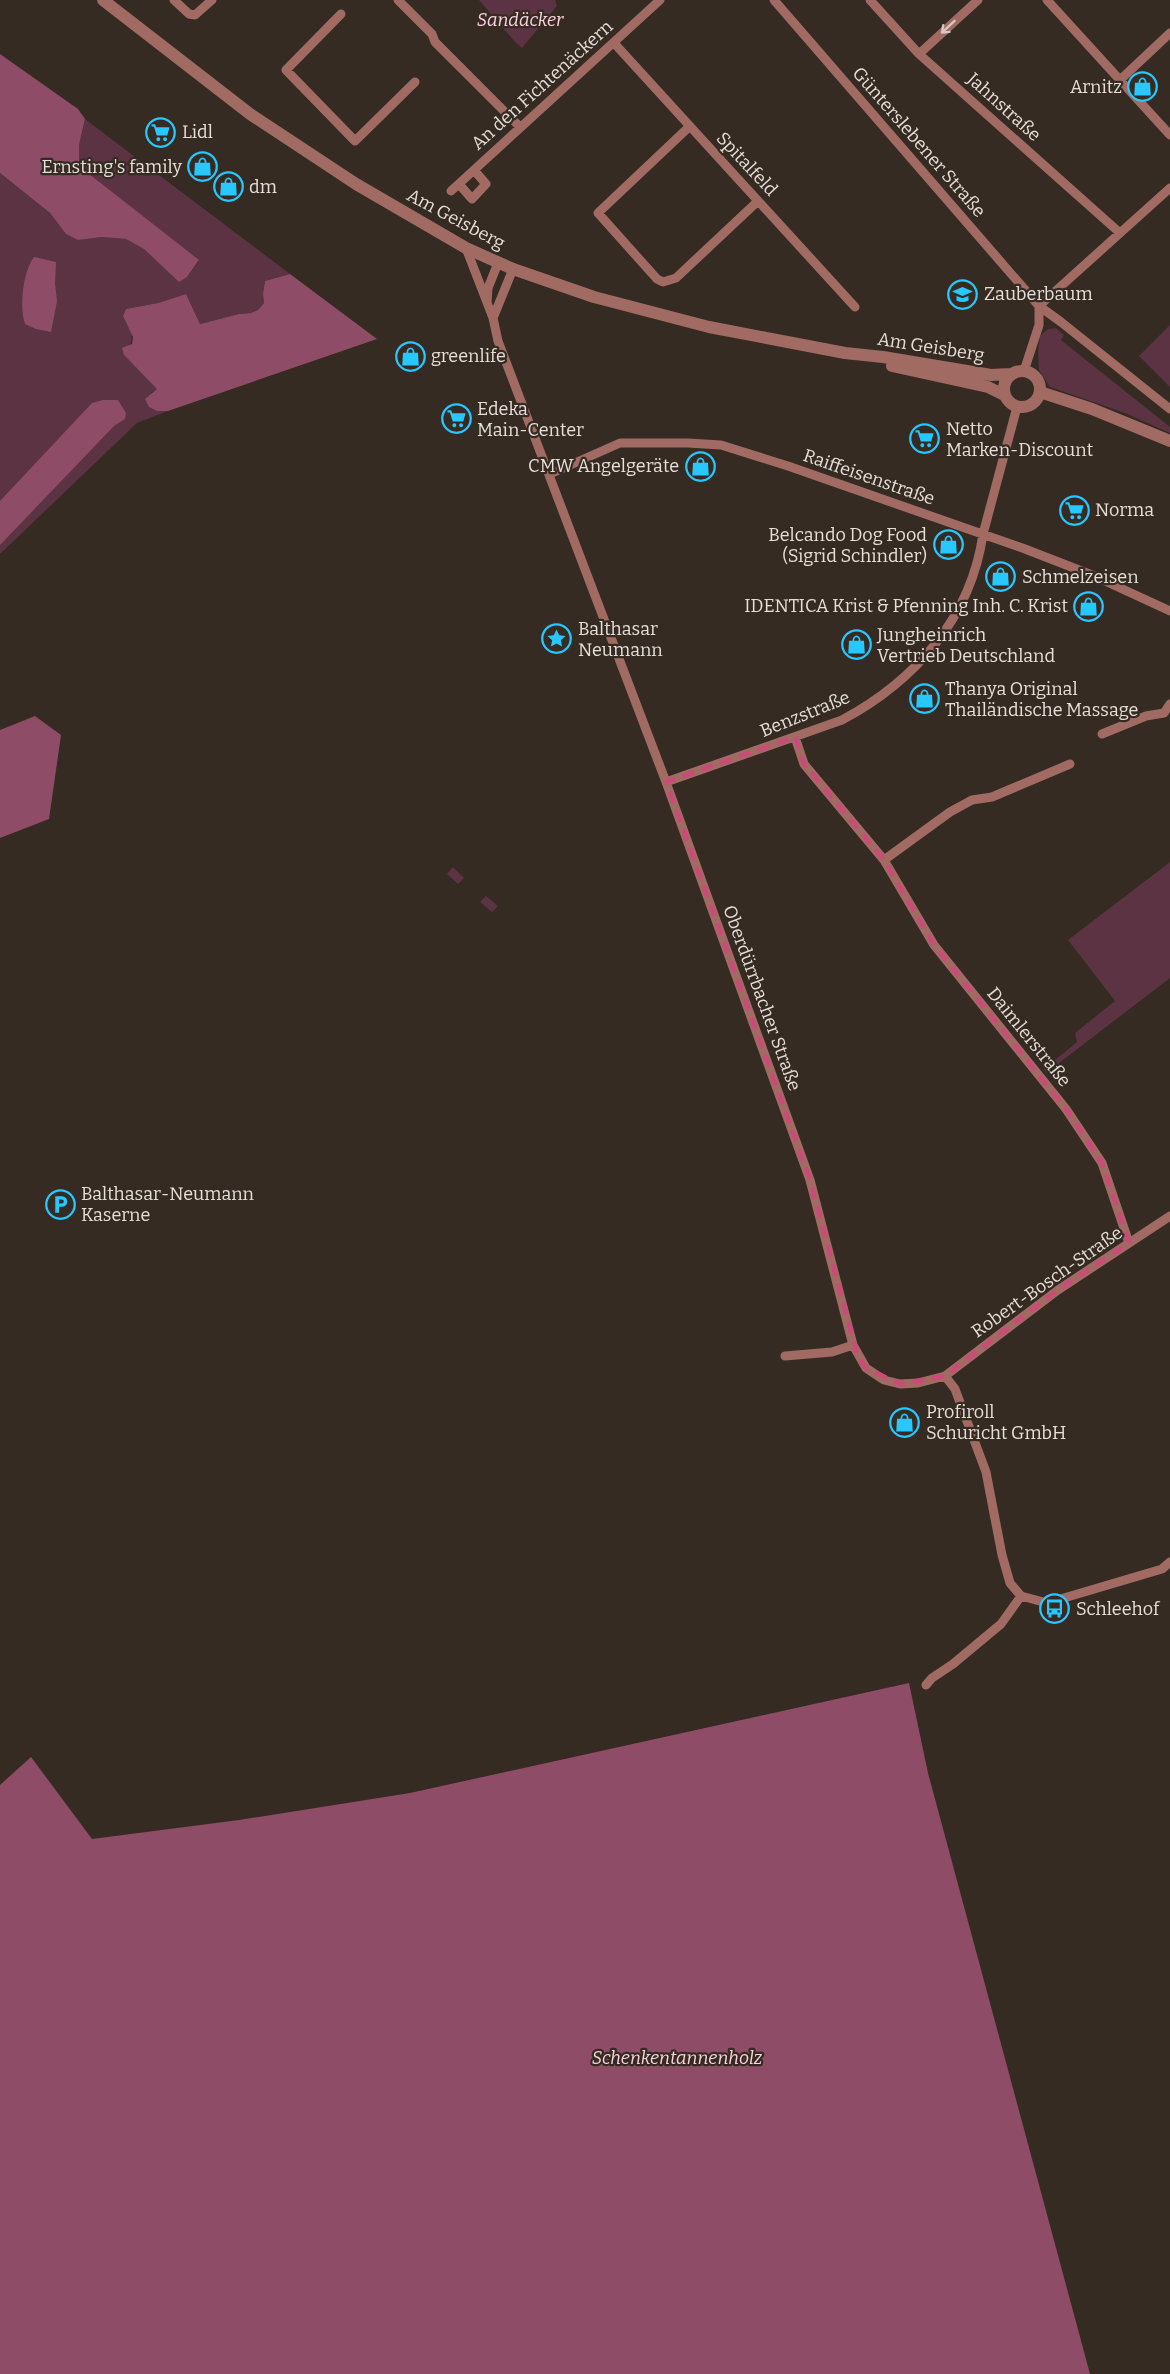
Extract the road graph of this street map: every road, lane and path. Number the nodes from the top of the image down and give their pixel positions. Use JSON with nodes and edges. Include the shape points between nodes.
{"nodes":[{"id":1,"x":103,"y":0,"type":"edge"},
{"id":2,"x":174,"y":0,"type":"edge"},
{"id":3,"x":212,"y":0,"type":"edge"},
{"id":4,"x":398,"y":0,"type":"edge"},
{"id":5,"x":660,"y":0,"type":"edge"},
{"id":6,"x":774,"y":0,"type":"edge"},
{"id":7,"x":870,"y":0,"type":"edge"},
{"id":8,"x":978,"y":0,"type":"edge"},
{"id":9,"x":1047,"y":0,"type":"edge"},
{"id":10,"x":341,"y":14,"type":"dead end"},
{"id":11,"x":1170,"y":33,"type":"edge"},
{"id":12,"x":614,"y":43,"type":"junction"},
{"id":13,"x":919,"y":54,"type":"junction"},
{"id":14,"x":1120,"y":80,"type":"junction"},
{"id":15,"x":415,"y":82,"type":"dead end"},
{"id":16,"x":690,"y":126,"type":"junction"},
{"id":17,"x":520,"y":127,"type":"junction"},
{"id":18,"x":1170,"y":135,"type":"edge"},
{"id":19,"x":474,"y":170,"type":"junction"},
{"id":20,"x":1170,"y":188,"type":"edge"},
{"id":21,"x":758,"y":201,"type":"junction"},
{"id":22,"x":1120,"y":233,"type":"junction"},
{"id":23,"x":466,"y":248,"type":"junction"},
{"id":24,"x":498,"y":263,"type":"junction"},
{"id":25,"x":513,"y":269,"type":"junction"},
{"id":26,"x":487,"y":304,"type":"junction"},
{"id":27,"x":1039,"y":306,"type":"junction"},
{"id":28,"x":855,"y":308,"type":"dead end"},
{"id":29,"x":493,"y":318,"type":"junction"},
{"id":30,"x":845,"y":353,"type":"junction"},
{"id":31,"x":1024,"y":371,"type":"junction"},
{"id":32,"x":1011,"y":374,"type":"junction"},
{"id":33,"x":1040,"y":392,"type":"junction"},
{"id":34,"x":1004,"y":395,"type":"junction"},
{"id":35,"x":1017,"y":407,"type":"junction"},
{"id":36,"x":1170,"y":409,"type":"edge"},
{"id":37,"x":1170,"y":441,"type":"edge"},
{"id":38,"x":550,"y":474,"type":"junction"},
{"id":39,"x":983,"y":534,"type":"junction"},
{"id":40,"x":1170,"y":611,"type":"edge"},
{"id":41,"x":1167,"y":708,"type":"edge"},
{"id":42,"x":1102,"y":734,"type":"dead end"},
{"id":43,"x":795,"y":737,"type":"junction"},
{"id":44,"x":1070,"y":764,"type":"dead end"},
{"id":45,"x":666,"y":782,"type":"junction"},
{"id":46,"x":884,"y":860,"type":"junction"},
{"id":47,"x":1170,"y":1216,"type":"edge"},
{"id":48,"x":1129,"y":1243,"type":"junction"},
{"id":49,"x":853,"y":1345,"type":"junction"},
{"id":50,"x":785,"y":1356,"type":"dead end"},
{"id":51,"x":945,"y":1376,"type":"junction"},
{"id":52,"x":1170,"y":1562,"type":"edge"},
{"id":53,"x":1021,"y":1596,"type":"junction"},
{"id":54,"x":926,"y":1685,"type":"dead end"}],
"edges":[{"from":1,"to":23,"type":"street","name":"Am Geisberg","via":[[250,114],[356,184]]},
{"from":2,"to":3,"type":"street","via":[[195,15]]},
{"from":4,"to":17,"type":"street"},
{"from":5,"to":12,"type":"street","name":"An den Fichtenäckern"},
{"from":6,"to":27,"type":"street","name":"Günterslebener Straße"},
{"from":7,"to":13,"type":"street","name":"Jahnstraße"},
{"from":8,"to":13,"type":"street","one_way":true},
{"from":9,"to":14,"type":"street"},
{"from":10,"to":15,"type":"street","via":[[286,70],[355,141]]},
{"from":11,"to":14,"type":"street"},
{"from":12,"to":16,"type":"street","name":"Spitalfeld"},
{"from":12,"to":17,"type":"street","name":"An den Fichtenäckern"},
{"from":13,"to":22,"type":"street","name":"Jahnstraße"},
{"from":14,"to":18,"type":"street"},
{"from":16,"to":21,"type":"street","name":"Spitalfeld"},
{"from":16,"to":21,"type":"street","via":[[598,213],[657,279],[663,282],[676,278]]},
{"from":17,"to":19,"type":"street","name":"An den Fichtenäckern"},
{"from":19,"to":19,"type":"street","name":"An den Fichtenäckern","via":[[455,188],[472,198],[486,184]]},
{"from":20,"to":22,"type":"street"},
{"from":21,"to":28,"type":"street","name":"Spitalfeld"},
{"from":22,"to":27,"type":"street"},
{"from":23,"to":24,"type":"street","name":"Am Geisberg"},
{"from":23,"to":26,"type":"street","name":"Oberdürrbacher Straße"},
{"from":24,"to":25,"type":"street","name":"Am Geisberg"},
{"from":24,"to":26,"type":"street","via":[[488,288]]},
{"from":25,"to":29,"type":"street"},
{"from":25,"to":30,"type":"street","name":"Am Geisberg","via":[[594,297],[709,327]]},
{"from":26,"to":29,"type":"street","name":"Oberdürrbacher Straße"},
{"from":27,"to":31,"type":"street","via":[[1038,325]]},
{"from":27,"to":36,"type":"street","name":"Günterslebener Straße"},
{"from":29,"to":38,"type":"street","name":"Oberdürrbacher Straße","via":[[498,341]]},
{"from":30,"to":32,"type":"street","name":"Am Geisberg","via":[[991,375]]},
{"from":30,"to":34,"type":"street","name":"Am Geisberg","via":[[988,387]]},
{"from":31,"to":32,"type":"street"},
{"from":31,"to":33,"type":"street","via":[[1036,378]]},
{"from":32,"to":34,"type":"street","via":[[1004,385]]},
{"from":33,"to":35,"type":"street","via":[[1033,404]]},
{"from":33,"to":37,"type":"street"},
{"from":34,"to":35,"type":"street"},
{"from":35,"to":39,"type":"street","name":"Benzstraße"},
{"from":38,"to":39,"type":"street","name":"Raiffeisenstraße","via":[[620,443],[722,445]]},
{"from":38,"to":45,"type":"street","name":"Oberdürrbacher Straße"},
{"from":39,"to":40,"type":"street","name":"Raiffeisenstraße","via":[[1081,571]]},
{"from":39,"to":43,"type":"street","name":"Benzstraße","via":[[966,594],[951,622],[913,671],[862,710]]},
{"from":41,"to":42,"type":"street"},
{"from":43,"to":45,"type":"street","name":"Benzstraße"},
{"from":43,"to":46,"type":"street","name":"Daimlerstraße","via":[[804,764]]},
{"from":44,"to":46,"type":"street","via":[[992,797],[972,800]]},
{"from":45,"to":49,"type":"street","name":"Oberdürrbacher Straße","via":[[810,1180]]},
{"from":46,"to":48,"type":"street","name":"Daimlerstraße","via":[[934,945],[1066,1109],[1102,1163]]},
{"from":47,"to":48,"type":"street","name":"Robert-Bosch-Straße"},
{"from":48,"to":51,"type":"street","name":"Robert-Bosch-Straße","via":[[1058,1290]]},
{"from":49,"to":50,"type":"street","via":[[832,1352]]},
{"from":49,"to":51,"type":"street","name":"Oberdürrbacher Straße","via":[[866,1368],[884,1380],[909,1384]]},
{"from":51,"to":53,"type":"street","via":[[955,1389],[986,1472],[1002,1555],[1010,1583]]},
{"from":52,"to":53,"type":"street","via":[[1162,1569],[1047,1604]]},
{"from":53,"to":54,"type":"street","via":[[1001,1624]]}]}
